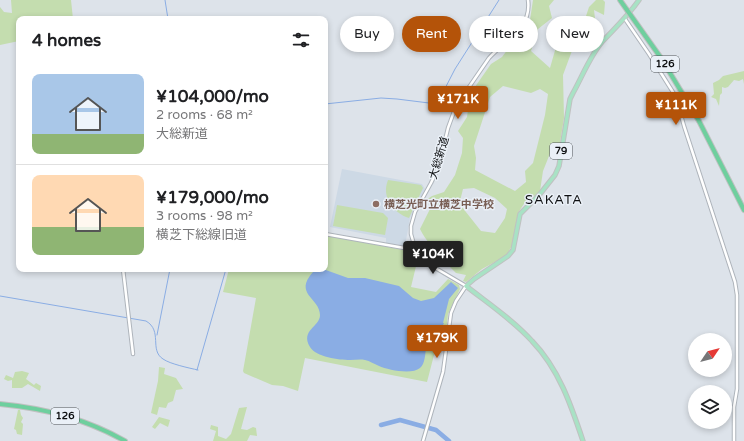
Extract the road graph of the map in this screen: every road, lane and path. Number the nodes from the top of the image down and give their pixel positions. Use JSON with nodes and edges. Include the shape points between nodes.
{"nodes":[{"id":1,"x":528,"y":0,"type":"edge"},
{"id":2,"x":620,"y":0,"type":"edge"},
{"id":3,"x":639,"y":0,"type":"edge"},
{"id":4,"x":625,"y":19,"type":"junction"},
{"id":5,"x":744,"y":210,"type":"edge"},
{"id":6,"x":328,"y":235,"type":"edge"},
{"id":7,"x":415,"y":248,"type":"junction"},
{"id":8,"x":123,"y":272,"type":"edge"},
{"id":9,"x":466,"y":286,"type":"junction"},
{"id":10,"x":133,"y":354,"type":"dead end"},
{"id":11,"x":0,"y":404,"type":"edge"},
{"id":12,"x":126,"y":441,"type":"edge"},
{"id":13,"x":423,"y":441,"type":"edge"},
{"id":14,"x":583,"y":441,"type":"edge"},
{"id":15,"x":734,"y":441,"type":"edge"}],
"edges":[{"from":1,"to":7,"type":"street","name":"大総新道","via":[[525,21],[511,39],[489,58],[456,106],[439,166],[413,219],[411,234]]},
{"from":2,"to":5,"type":"highway","number":"126","bridge":true,"via":[[661,58],[699,121]]},
{"from":3,"to":4,"type":"main road","number":"79"},
{"from":4,"to":9,"type":"main road","number":"79","via":[[602,42],[570,99],[558,170],[540,194],[520,214],[513,250],[504,260]]},
{"from":4,"to":15,"type":"street","via":[[676,97],[735,282],[737,389]]},
{"from":6,"to":7,"type":"street"},
{"from":7,"to":9,"type":"street","name":"大総新道","via":[[426,263]]},
{"from":8,"to":10,"type":"street"},
{"from":9,"to":13,"type":"street","via":[[451,313],[443,372]]},
{"from":9,"to":14,"type":"main road","via":[[522,331],[544,355],[564,390]]},
{"from":11,"to":12,"type":"highway","number":"126","via":[[55,413],[104,430]]}]}
